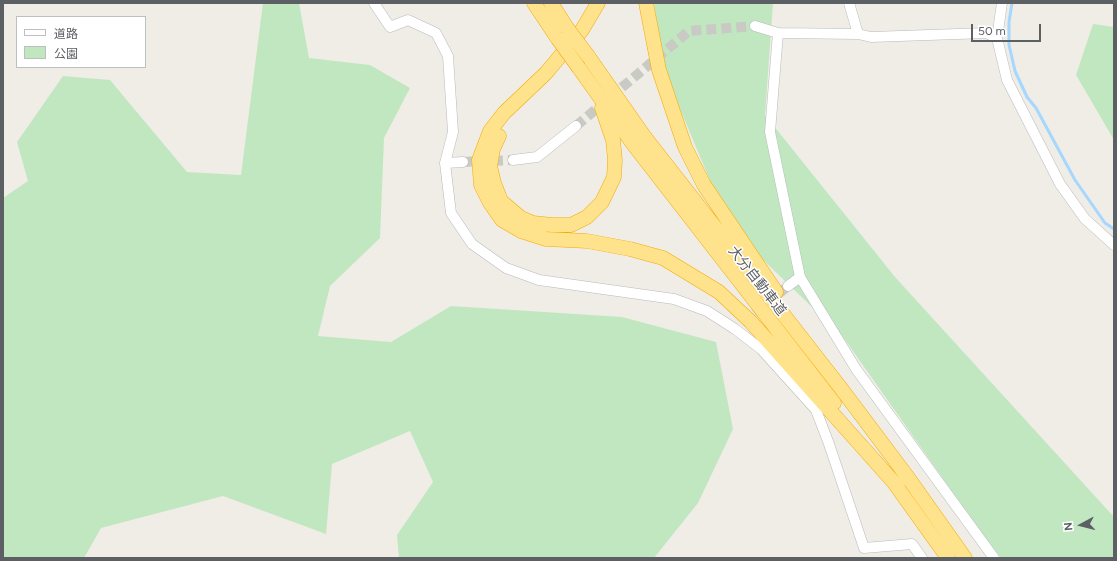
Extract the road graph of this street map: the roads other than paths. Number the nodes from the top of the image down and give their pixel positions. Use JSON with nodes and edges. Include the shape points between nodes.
{"nodes":[{"id":1,"x":374,"y":3,"type":"edge"},
{"id":2,"x":534,"y":3,"type":"edge"},
{"id":3,"x":551,"y":3,"type":"edge"},
{"id":4,"x":598,"y":3,"type":"edge"},
{"id":5,"x":607,"y":3,"type":"edge"},
{"id":6,"x":646,"y":3,"type":"edge"},
{"id":7,"x":849,"y":3,"type":"edge"},
{"id":8,"x":1002,"y":3,"type":"edge"},
{"id":9,"x":755,"y":26,"type":"tunnel mouth"},
{"id":10,"x":778,"y":33,"type":"junction"},
{"id":11,"x":858,"y":34,"type":"junction"},
{"id":12,"x":997,"y":38,"type":"junction"},
{"id":13,"x":596,"y":91,"type":"junction"},
{"id":14,"x":576,"y":126,"type":"tunnel mouth"},
{"id":15,"x":513,"y":160,"type":"tunnel mouth"},
{"id":16,"x":463,"y":162,"type":"tunnel mouth"},
{"id":17,"x":445,"y":163,"type":"junction"},
{"id":18,"x":1114,"y":245,"type":"edge"},
{"id":19,"x":800,"y":277,"type":"junction"},
{"id":20,"x":788,"y":286,"type":"tunnel mouth"},
{"id":21,"x":840,"y":387,"type":"junction"},
{"id":22,"x":898,"y":487,"type":"junction"},
{"id":23,"x":922,"y":558,"type":"edge"},
{"id":24,"x":948,"y":558,"type":"edge"},
{"id":25,"x":965,"y":558,"type":"edge"},
{"id":26,"x":994,"y":558,"type":"edge"}],
"edges":[{"from":1,"to":17,"type":"street","via":[[390,27],[408,20],[436,33],[448,56],[452,132]]},
{"from":2,"to":13,"type":"highway","name":"大分自動車道","bridge":true},
{"from":3,"to":21,"type":"highway","name":"大分自動車道","bridge":true,"via":[[676,178]]},
{"from":4,"to":22,"type":"highway","via":[[582,30],[546,73],[504,113],[490,132],[479,160],[481,185],[490,203],[502,220],[521,231],[546,239],[587,241],[623,247],[663,258],[719,292],[751,322]]},
{"from":5,"to":13,"type":"highway","via":[[587,35],[534,94],[517,109],[500,133],[493,149],[490,166],[501,201],[521,218],[533,223],[571,225],[587,217],[602,202],[614,177],[615,160],[613,140]]},
{"from":6,"to":21,"type":"highway","via":[[659,70],[668,100],[685,147],[704,185]]},
{"from":7,"to":11,"type":"street"},
{"from":8,"to":12,"type":"street"},
{"from":9,"to":10,"type":"street"},
{"from":10,"to":11,"type":"street"},
{"from":10,"to":19,"type":"street","via":[[770,132]]},
{"from":11,"to":12,"type":"street","via":[[871,37],[986,33]]},
{"from":12,"to":18,"type":"street","via":[[1007,80],[1060,184],[1085,219]]},
{"from":13,"to":22,"type":"highway","name":"大分自動車道","via":[[661,180]]},
{"from":14,"to":15,"type":"street","via":[[537,157]]},
{"from":16,"to":17,"type":"street"},
{"from":17,"to":23,"type":"street","via":[[451,213],[472,244],[506,268],[539,280],[674,299],[739,326],[816,410],[864,548],[912,544]]},
{"from":19,"to":20,"type":"street"},
{"from":19,"to":26,"type":"street","via":[[856,369]]},
{"from":21,"to":25,"type":"highway","name":"大分自動車道"},
{"from":22,"to":24,"type":"highway","name":"大分自動車道"}]}
